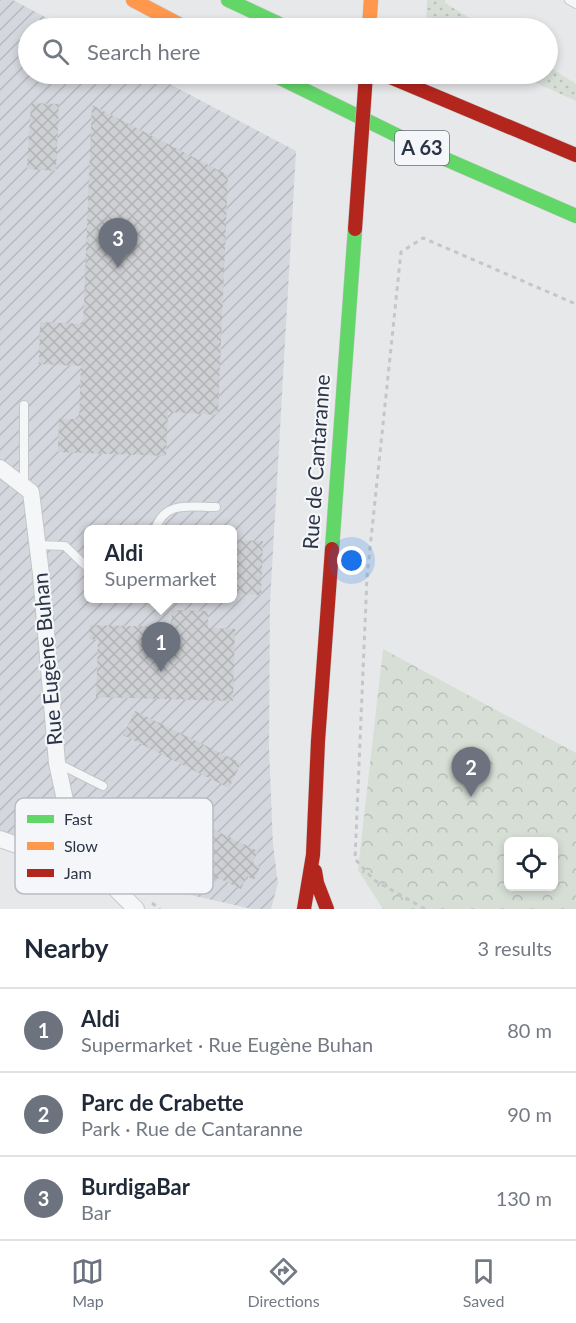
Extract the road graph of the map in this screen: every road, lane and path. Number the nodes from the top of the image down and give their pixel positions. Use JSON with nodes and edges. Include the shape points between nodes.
{"nodes":[{"id":1,"x":133,"y":0,"type":"edge"},
{"id":2,"x":228,"y":0,"type":"edge"},
{"id":3,"x":371,"y":0,"type":"edge"},
{"id":4,"x":569,"y":0,"type":"edge"},
{"id":5,"x":576,"y":4,"type":"edge"},
{"id":6,"x":167,"y":18,"type":"edge"},
{"id":7,"x":267,"y":18,"type":"edge"},
{"id":8,"x":370,"y":18,"type":"edge"},
{"id":9,"x":292,"y":84,"type":"edge"},
{"id":10,"x":365,"y":84,"type":"edge"},
{"id":11,"x":407,"y":84,"type":"edge"},
{"id":12,"x":576,"y":155,"type":"edge"},
{"id":13,"x":576,"y":216,"type":"edge"},
{"id":14,"x":576,"y":304,"type":"edge"},
{"id":15,"x":24,"y":405,"type":"dead end"},
{"id":16,"x":0,"y":468,"type":"edge"},
{"id":17,"x":24,"y":486,"type":"junction"},
{"id":18,"x":216,"y":507,"type":"dead end"},
{"id":19,"x":156,"y":525,"type":"edge"},
{"id":20,"x":38,"y":545,"type":"junction"},
{"id":21,"x":84,"y":564,"type":"edge"},
{"id":22,"x":57,"y":763,"type":"junction"},
{"id":23,"x":103,"y":786,"type":"dead end"},
{"id":24,"x":65,"y":798,"type":"edge"},
{"id":25,"x":0,"y":839,"type":"edge"},
{"id":26,"x":15,"y":844,"type":"edge"},
{"id":27,"x":313,"y":855,"type":"junction"},
{"id":28,"x":121,"y":894,"type":"edge"},
{"id":29,"x":136,"y":909,"type":"edge"},
{"id":30,"x":304,"y":909,"type":"edge"},
{"id":31,"x":327,"y":909,"type":"edge"},
{"id":32,"x":425,"y":909,"type":"edge"}],
"edges":[{"from":1,"to":6,"type":"main road"},
{"from":2,"to":7,"type":"main road"},
{"from":3,"to":8,"type":"main road"},
{"from":4,"to":5,"type":"lane"},
{"from":9,"to":13,"type":"main road","number":"A 63","via":[[443,158]]},
{"from":10,"to":27,"type":"main road","name":"Rue de Cantaranne","bridge":true},
{"from":11,"to":12,"type":"main road","number":"A 63"},
{"from":14,"to":32,"type":"path","via":[[423,238],[401,252],[367,577],[355,859],[374,880]]},
{"from":15,"to":17,"type":"lane"},
{"from":16,"to":17,"type":"street"},
{"from":17,"to":20,"type":"street","name":"Rue Eugène Buhan","via":[[31,492]]},
{"from":18,"to":19,"type":"lane","via":[[175,507],[166,511]]},
{"from":20,"to":21,"type":"lane","via":[[64,546]]},
{"from":20,"to":22,"type":"street","name":"Rue Eugène Buhan"},
{"from":22,"to":23,"type":"lane"},
{"from":22,"to":24,"type":"street","name":"Rue Eugène Buhan"},
{"from":25,"to":26,"type":"street"},
{"from":27,"to":30,"type":"main road","name":"Rue de Cantaranne"},
{"from":27,"to":31,"type":"main road","name":"Rue de Cantaranne","via":[[317,883]]},
{"from":28,"to":29,"type":"street"}]}
